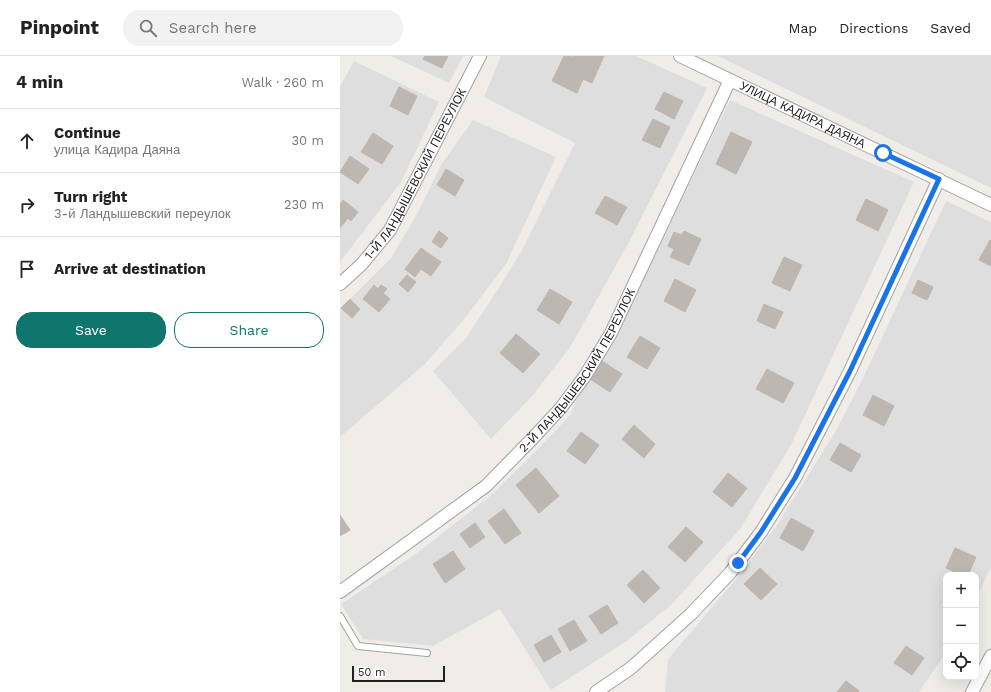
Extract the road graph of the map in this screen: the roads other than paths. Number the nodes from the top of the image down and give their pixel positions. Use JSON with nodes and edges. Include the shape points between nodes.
{"nodes":[{"id":1,"x":480,"y":56,"type":"edge"},
{"id":2,"x":680,"y":56,"type":"edge"},
{"id":3,"x":730,"y":80,"type":"junction"},
{"id":4,"x":939,"y":179,"type":"junction"},
{"id":5,"x":991,"y":204,"type":"edge"},
{"id":6,"x":340,"y":284,"type":"edge"},
{"id":7,"x":340,"y":592,"type":"edge"},
{"id":8,"x":340,"y":616,"type":"edge"},
{"id":9,"x":427,"y":653,"type":"dead end"},
{"id":10,"x":991,"y":656,"type":"edge"},
{"id":11,"x":596,"y":692,"type":"edge"},
{"id":12,"x":972,"y":692,"type":"edge"}],
"edges":[{"from":1,"to":6,"type":"street","name":"1-Й ЛАНДЫШЕВСКИЙ ПЕРЕУЛОК","via":[[390,230],[361,265]]},
{"from":2,"to":3,"type":"street","name":"УЛИЦА КАДИРА ДАЯНА"},
{"from":3,"to":4,"type":"street","name":"УЛИЦА КАДИРА ДАЯНА"},
{"from":3,"to":7,"type":"street","name":"2-Й ЛАНДЫШЕВСКИЙ ПЕРЕУЛОК","via":[[611,333],[585,376],[560,409],[486,486]]},
{"from":4,"to":5,"type":"street","name":"УЛИЦА КАДИРА ДАЯНА"},
{"from":4,"to":11,"type":"street","via":[[850,371],[795,478],[761,532],[730,573],[691,614],[631,668]]},
{"from":8,"to":9,"type":"lane","via":[[358,646]]},
{"from":10,"to":12,"type":"street"}]}
